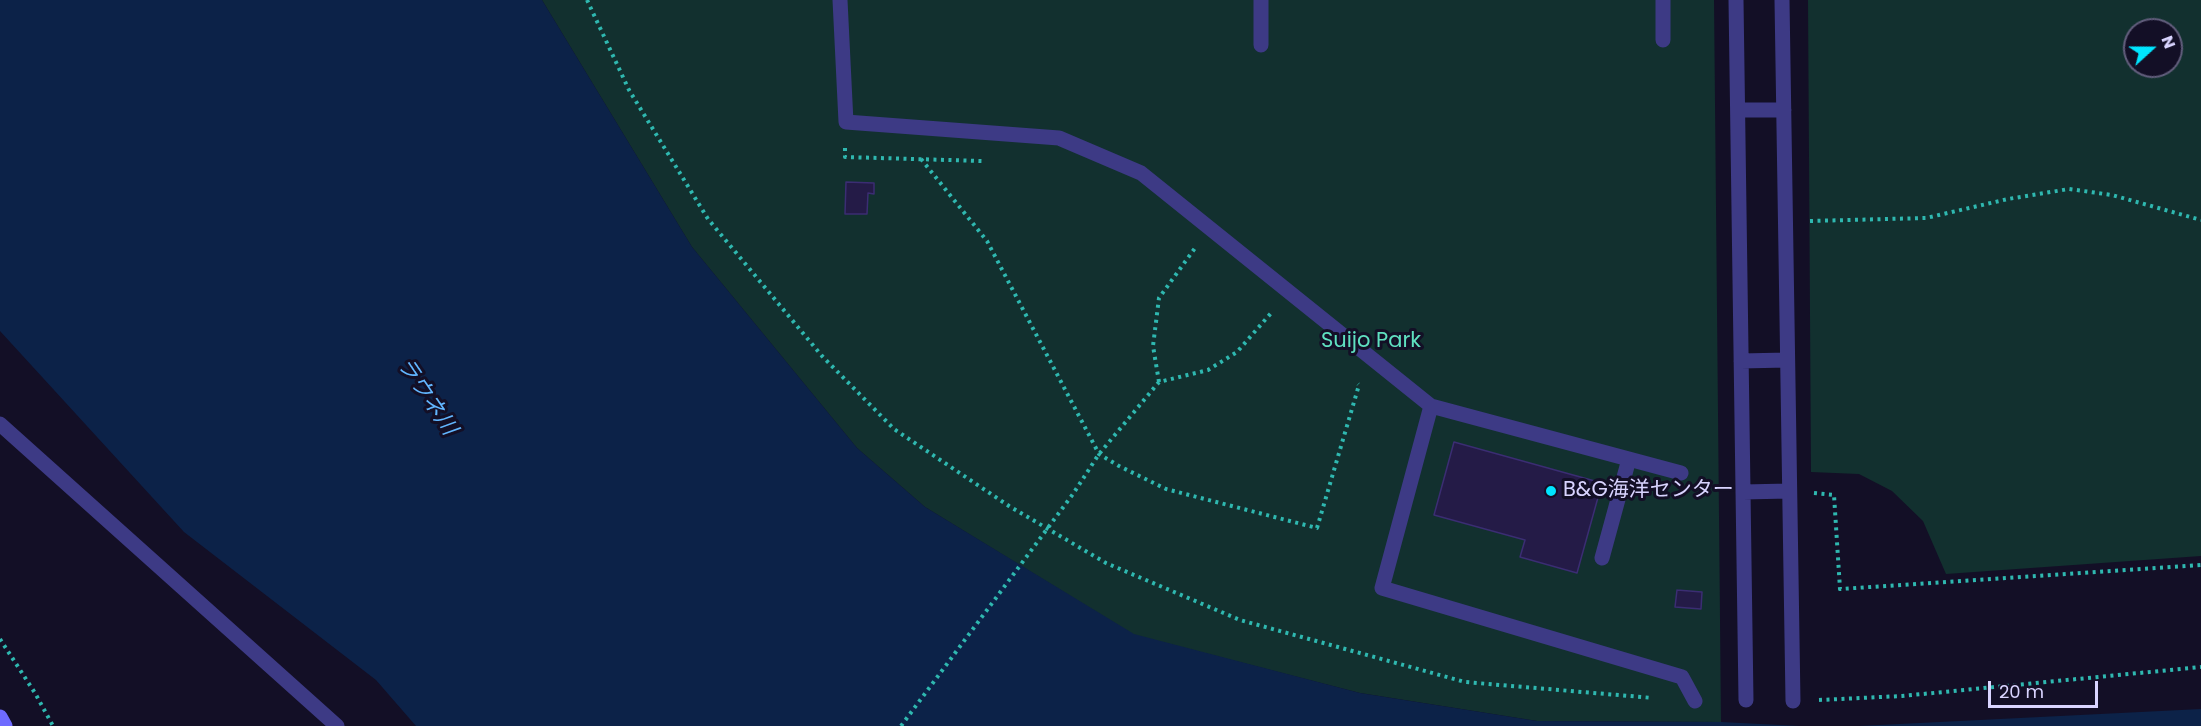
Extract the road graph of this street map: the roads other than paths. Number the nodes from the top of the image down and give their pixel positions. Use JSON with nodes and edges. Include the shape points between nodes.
{"nodes":[{"id":1,"x":840,"y":0,"type":"edge"},
{"id":2,"x":1261,"y":0,"type":"edge"},
{"id":3,"x":1663,"y":0,"type":"edge"},
{"id":4,"x":1736,"y":0,"type":"edge"},
{"id":5,"x":1782,"y":0,"type":"edge"},
{"id":6,"x":1663,"y":40,"type":"dead end"},
{"id":7,"x":1261,"y":45,"type":"dead end"},
{"id":8,"x":1738,"y":110,"type":"junction"},
{"id":9,"x":1784,"y":110,"type":"junction"},
{"id":10,"x":1787,"y":360,"type":"junction"},
{"id":11,"x":1742,"y":361,"type":"junction"},
{"id":12,"x":1431,"y":406,"type":"junction"},
{"id":13,"x":0,"y":424,"type":"edge"},
{"id":14,"x":1629,"y":459,"type":"junction"},
{"id":15,"x":1681,"y":473,"type":"dead end"},
{"id":16,"x":1789,"y":491,"type":"junction"},
{"id":17,"x":1743,"y":492,"type":"junction"},
{"id":18,"x":1602,"y":558,"type":"dead end"},
{"id":19,"x":1746,"y":700,"type":"dead end"},
{"id":20,"x":1695,"y":701,"type":"road end"},
{"id":21,"x":1792,"y":702,"type":"road end"},
{"id":22,"x":0,"y":717,"type":"edge"},
{"id":23,"x":5,"y":726,"type":"edge"},
{"id":24,"x":337,"y":726,"type":"edge"}],
"edges":[{"from":1,"to":12,"type":"street","via":[[846,122],[1059,138],[1141,172]]},
{"from":2,"to":7,"type":"street"},
{"from":3,"to":6,"type":"street"},
{"from":4,"to":8,"type":"street"},
{"from":5,"to":9,"type":"street"},
{"from":8,"to":9,"type":"street"},
{"from":8,"to":11,"type":"street"},
{"from":9,"to":10,"type":"street"},
{"from":10,"to":11,"type":"street"},
{"from":10,"to":16,"type":"street"},
{"from":11,"to":17,"type":"street"},
{"from":12,"to":14,"type":"street"},
{"from":12,"to":20,"type":"street","via":[[1382,588],[1682,677]]},
{"from":13,"to":24,"type":"street"},
{"from":14,"to":15,"type":"street"},
{"from":14,"to":18,"type":"street"},
{"from":16,"to":17,"type":"street"},
{"from":16,"to":21,"type":"street"},
{"from":17,"to":19,"type":"street"},
{"from":22,"to":23,"type":"street"}]}
